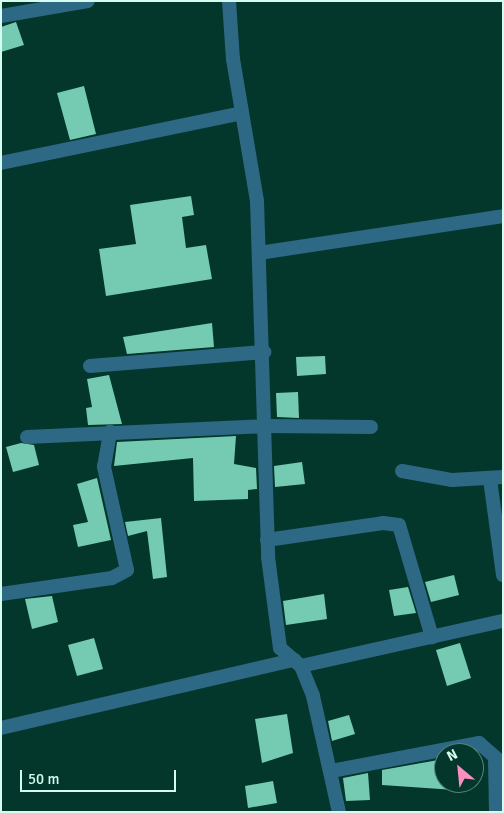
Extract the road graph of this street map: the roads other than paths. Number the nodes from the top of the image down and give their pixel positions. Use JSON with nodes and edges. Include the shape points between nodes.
{"nodes":[{"id":1,"x":88,"y":1,"type":"edge"},
{"id":2,"x":229,"y":1,"type":"edge"},
{"id":3,"x":1,"y":16,"type":"edge"},
{"id":4,"x":242,"y":113,"type":"junction"},
{"id":5,"x":1,"y":163,"type":"edge"},
{"id":6,"x":503,"y":216,"type":"edge"},
{"id":7,"x":259,"y":253,"type":"junction"},
{"id":8,"x":264,"y":352,"type":"junction"},
{"id":9,"x":90,"y":366,"type":"dead end"},
{"id":10,"x":266,"y":426,"type":"junction"},
{"id":11,"x":370,"y":427,"type":"dead end"},
{"id":12,"x":110,"y":432,"type":"junction"},
{"id":13,"x":27,"y":437,"type":"dead end"},
{"id":14,"x":402,"y":471,"type":"dead end"},
{"id":15,"x":497,"y":478,"type":"edge"},
{"id":16,"x":267,"y":540,"type":"junction"},
{"id":17,"x":503,"y":575,"type":"edge"},
{"id":18,"x":1,"y":594,"type":"edge"},
{"id":19,"x":503,"y":621,"type":"edge"},
{"id":20,"x":432,"y":637,"type":"junction"},
{"id":21,"x":297,"y":663,"type":"junction"},
{"id":22,"x":1,"y":728,"type":"edge"},
{"id":23,"x":499,"y":762,"type":"edge"},
{"id":24,"x":331,"y":770,"type":"junction"},
{"id":25,"x":339,"y":812,"type":"edge"},
{"id":26,"x":496,"y":812,"type":"edge"}],
"edges":[{"from":1,"to":3,"type":"street"},
{"from":2,"to":4,"type":"street"},
{"from":4,"to":5,"type":"street"},
{"from":4,"to":7,"type":"street","via":[[257,201]]},
{"from":6,"to":7,"type":"street"},
{"from":7,"to":8,"type":"street"},
{"from":8,"to":9,"type":"street"},
{"from":8,"to":10,"type":"street"},
{"from":10,"to":11,"type":"street"},
{"from":10,"to":12,"type":"street"},
{"from":10,"to":16,"type":"street"},
{"from":12,"to":13,"type":"street"},
{"from":12,"to":18,"type":"street","via":[[104,467],[127,570],[112,578]]},
{"from":14,"to":15,"type":"street","via":[[452,480]]},
{"from":15,"to":17,"type":"street"},
{"from":16,"to":20,"type":"street","via":[[383,523],[399,526]]},
{"from":16,"to":21,"type":"street","via":[[280,648]]},
{"from":19,"to":20,"type":"street"},
{"from":20,"to":21,"type":"street"},
{"from":21,"to":22,"type":"street"},
{"from":21,"to":24,"type":"street","via":[[314,696]]},
{"from":23,"to":24,"type":"street","via":[[479,743]]},
{"from":23,"to":26,"type":"street"},
{"from":24,"to":25,"type":"street"}]}
